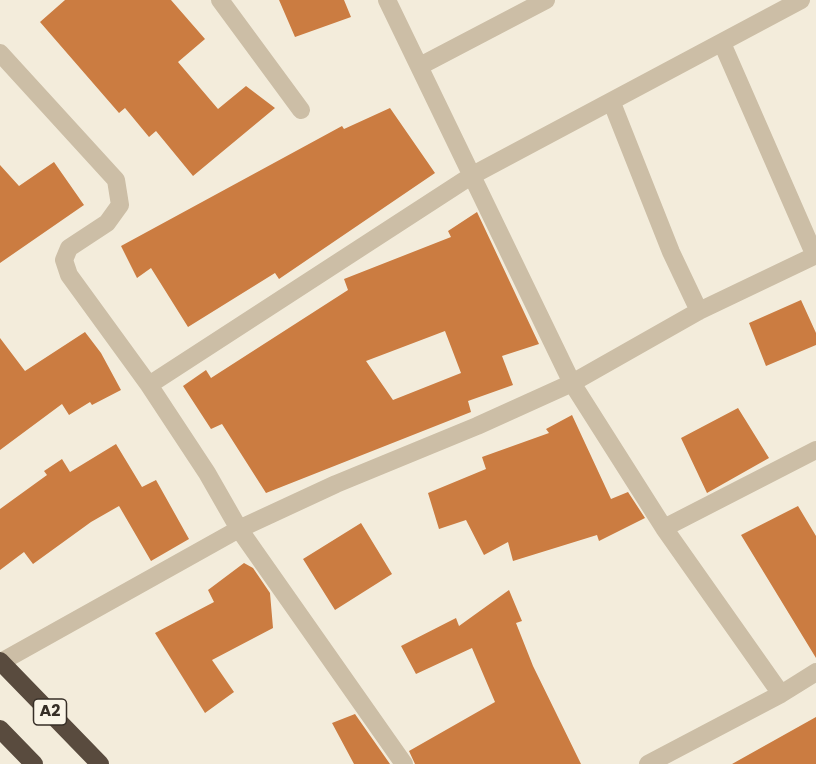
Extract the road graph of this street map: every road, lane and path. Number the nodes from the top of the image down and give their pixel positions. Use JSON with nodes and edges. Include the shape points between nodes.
{"nodes":[{"id":1,"x":220,"y":0,"type":"edge"},
{"id":2,"x":387,"y":0,"type":"edge"},
{"id":3,"x":546,"y":0,"type":"edge"},
{"id":4,"x":801,"y":0,"type":"edge"},
{"id":5,"x":722,"y":43,"type":"junction"},
{"id":6,"x":0,"y":53,"type":"edge"},
{"id":7,"x":420,"y":66,"type":"junction"},
{"id":8,"x":612,"y":103,"type":"junction"},
{"id":9,"x":301,"y":110,"type":"dead end"},
{"id":10,"x":471,"y":176,"type":"junction"},
{"id":11,"x":816,"y":256,"type":"edge"},
{"id":12,"x":699,"y":311,"type":"junction"},
{"id":13,"x":572,"y":383,"type":"junction"},
{"id":14,"x":149,"y":385,"type":"junction"},
{"id":15,"x":816,"y":450,"type":"edge"},
{"id":16,"x":663,"y":528,"type":"junction"},
{"id":17,"x":240,"y":529,"type":"junction"},
{"id":18,"x":1,"y":661,"type":"edge"},
{"id":19,"x":816,"y":672,"type":"edge"},
{"id":20,"x":781,"y":694,"type":"junction"},
{"id":21,"x":0,"y":729,"type":"edge"},
{"id":22,"x":26,"y":761,"type":"edge"},
{"id":23,"x":100,"y":764,"type":"edge"},
{"id":24,"x":404,"y":764,"type":"edge"},
{"id":25,"x":648,"y":764,"type":"edge"}],
"edges":[{"from":1,"to":9,"type":"street"},
{"from":2,"to":7,"type":"street"},
{"from":3,"to":7,"type":"street"},
{"from":4,"to":5,"type":"street"},
{"from":5,"to":8,"type":"street"},
{"from":5,"to":11,"type":"street"},
{"from":6,"to":14,"type":"street","via":[[116,180],[120,205],[107,223],[69,248],[64,261],[69,275]]},
{"from":7,"to":10,"type":"street"},
{"from":8,"to":10,"type":"street"},
{"from":8,"to":12,"type":"street","via":[[671,252]]},
{"from":10,"to":13,"type":"street"},
{"from":10,"to":14,"type":"street"},
{"from":11,"to":12,"type":"street"},
{"from":12,"to":13,"type":"street"},
{"from":13,"to":16,"type":"street"},
{"from":13,"to":17,"type":"street"},
{"from":14,"to":17,"type":"street"},
{"from":15,"to":16,"type":"street"},
{"from":16,"to":20,"type":"street"},
{"from":17,"to":18,"type":"street"},
{"from":17,"to":24,"type":"street"},
{"from":18,"to":23,"type":"highway","number":"A2"},
{"from":19,"to":20,"type":"street"},
{"from":20,"to":25,"type":"street"},
{"from":21,"to":22,"type":"highway","number":"A2"}]}
